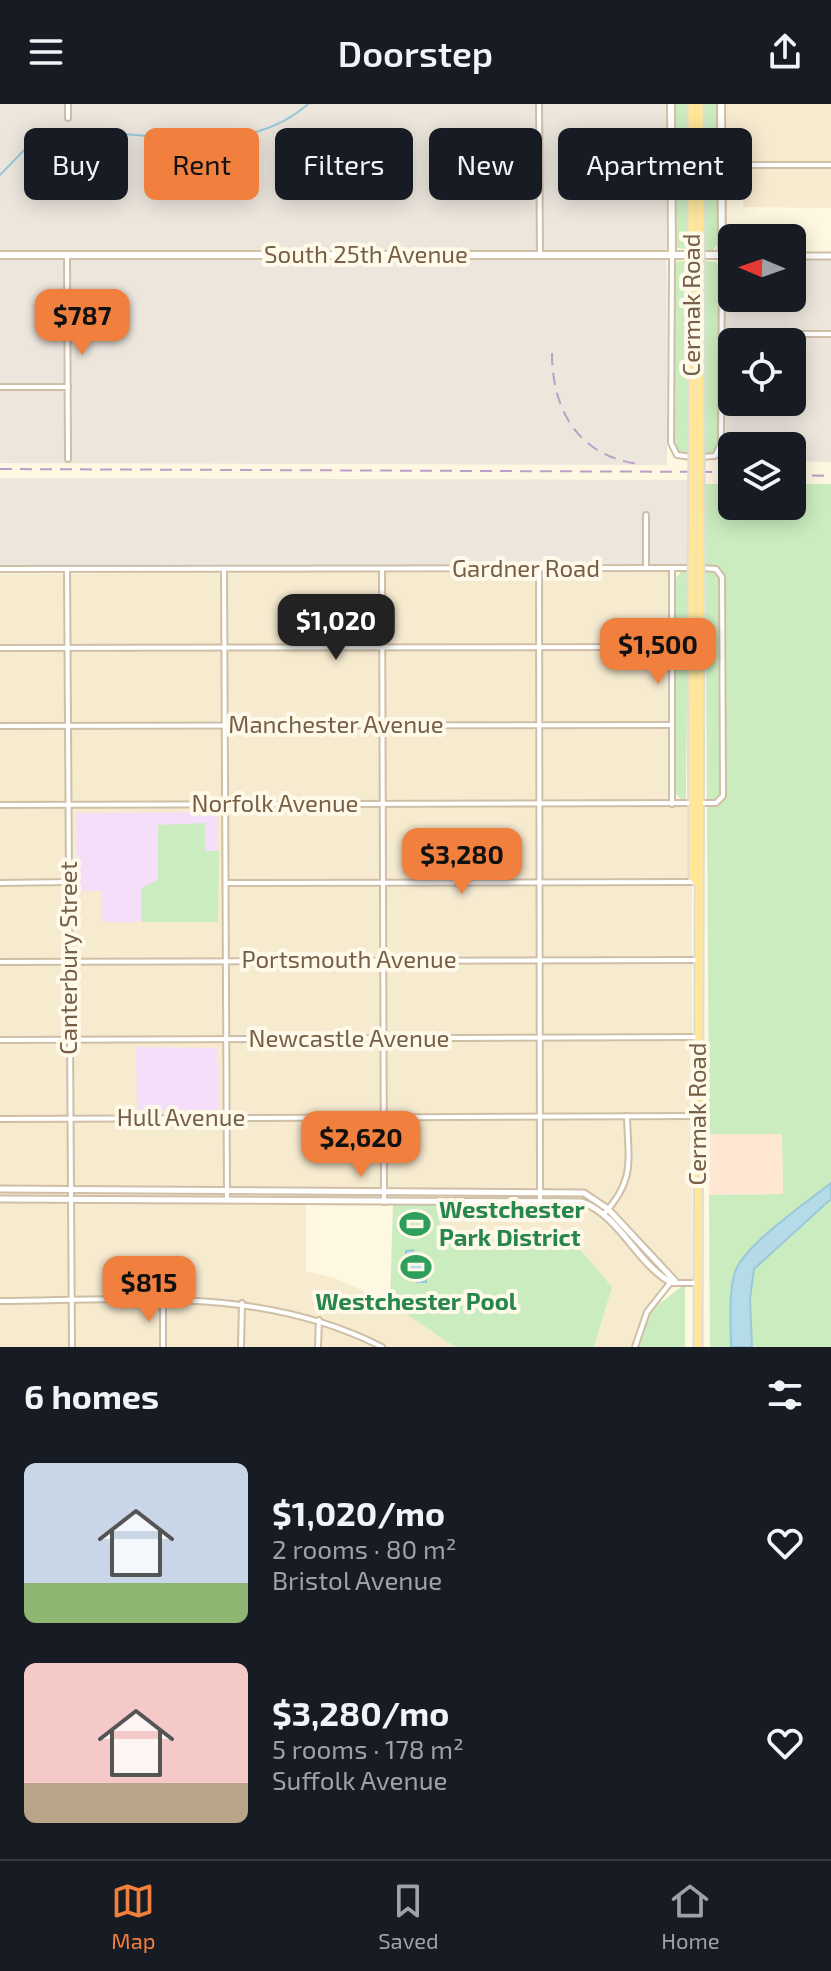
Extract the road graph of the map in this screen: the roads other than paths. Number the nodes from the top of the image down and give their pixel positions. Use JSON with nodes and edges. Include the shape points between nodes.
{"nodes":[{"id":1,"x":68,"y":104,"type":"edge"},
{"id":2,"x":539,"y":104,"type":"edge"},
{"id":3,"x":671,"y":104,"type":"edge"},
{"id":4,"x":692,"y":104,"type":"edge"},
{"id":5,"x":699,"y":104,"type":"edge"},
{"id":6,"x":721,"y":104,"type":"edge"},
{"id":7,"x":68,"y":118,"type":"dead end"},
{"id":8,"x":721,"y":128,"type":"edge"},
{"id":9,"x":752,"y":165,"type":"edge"},
{"id":10,"x":831,"y":165,"type":"edge"},
{"id":11,"x":722,"y":200,"type":"edge"},
{"id":12,"x":722,"y":224,"type":"edge"},
{"id":13,"x":696,"y":225,"type":"junction"},
{"id":14,"x":0,"y":255,"type":"edge"},
{"id":15,"x":67,"y":255,"type":"junction"},
{"id":16,"x":718,"y":255,"type":"edge"},
{"id":17,"x":540,"y":256,"type":"junction"},
{"id":18,"x":672,"y":256,"type":"junction"},
{"id":19,"x":806,"y":256,"type":"edge"},
{"id":20,"x":831,"y":256,"type":"edge"},
{"id":21,"x":806,"y":334,"type":"edge"},
{"id":22,"x":831,"y":334,"type":"edge"},
{"id":23,"x":0,"y":387,"type":"edge"},
{"id":24,"x":68,"y":387,"type":"junction"},
{"id":25,"x":721,"y":416,"type":"edge"},
{"id":26,"x":68,"y":459,"type":"dead end"},
{"id":27,"x":646,"y":515,"type":"dead end"},
{"id":28,"x":672,"y":568,"type":"junction"},
{"id":29,"x":0,"y":569,"type":"edge"},
{"id":30,"x":67,"y":569,"type":"junction"},
{"id":31,"x":224,"y":569,"type":"junction"},
{"id":32,"x":382,"y":569,"type":"junction"},
{"id":33,"x":539,"y":569,"type":"junction"},
{"id":34,"x":646,"y":569,"type":"junction"},
{"id":35,"x":540,"y":647,"type":"junction"},
{"id":36,"x":672,"y":647,"type":"junction"},
{"id":37,"x":0,"y":648,"type":"edge"},
{"id":38,"x":68,"y":648,"type":"junction"},
{"id":39,"x":225,"y":648,"type":"junction"},
{"id":40,"x":382,"y":648,"type":"junction"},
{"id":41,"x":225,"y":725,"type":"junction"},
{"id":42,"x":540,"y":725,"type":"junction"},
{"id":43,"x":672,"y":725,"type":"junction"},
{"id":44,"x":0,"y":726,"type":"edge"},
{"id":45,"x":68,"y":726,"type":"junction"},
{"id":46,"x":383,"y":726,"type":"junction"},
{"id":47,"x":697,"y":803,"type":"junction"},
{"id":48,"x":226,"y":804,"type":"junction"},
{"id":49,"x":383,"y":804,"type":"junction"},
{"id":50,"x":540,"y":804,"type":"junction"},
{"id":51,"x":672,"y":804,"type":"junction"},
{"id":52,"x":0,"y":805,"type":"edge"},
{"id":53,"x":69,"y":805,"type":"junction"},
{"id":54,"x":69,"y":882,"type":"junction"},
{"id":55,"x":383,"y":882,"type":"junction"},
{"id":56,"x":540,"y":882,"type":"junction"},
{"id":57,"x":697,"y":882,"type":"junction"},
{"id":58,"x":0,"y":883,"type":"edge"},
{"id":59,"x":226,"y":883,"type":"junction"},
{"id":60,"x":383,"y":959,"type":"junction"},
{"id":61,"x":540,"y":960,"type":"junction"},
{"id":62,"x":698,"y":960,"type":"junction"},
{"id":63,"x":69,"y":961,"type":"junction"},
{"id":64,"x":226,"y":961,"type":"junction"},
{"id":65,"x":0,"y":962,"type":"edge"},
{"id":66,"x":698,"y":1037,"type":"junction"},
{"id":67,"x":540,"y":1038,"type":"junction"},
{"id":68,"x":227,"y":1039,"type":"junction"},
{"id":69,"x":383,"y":1039,"type":"junction"},
{"id":70,"x":0,"y":1040,"type":"edge"},
{"id":71,"x":70,"y":1040,"type":"junction"},
{"id":72,"x":540,"y":1116,"type":"junction"},
{"id":73,"x":627,"y":1116,"type":"junction"},
{"id":74,"x":698,"y":1116,"type":"junction"},
{"id":75,"x":227,"y":1117,"type":"junction"},
{"id":76,"x":384,"y":1117,"type":"junction"},
{"id":77,"x":0,"y":1119,"type":"edge"},
{"id":78,"x":70,"y":1119,"type":"junction"},
{"id":79,"x":0,"y":1189,"type":"edge"},
{"id":80,"x":70,"y":1191,"type":"junction"},
{"id":81,"x":540,"y":1193,"type":"junction"},
{"id":82,"x":384,"y":1194,"type":"junction"},
{"id":83,"x":227,"y":1195,"type":"junction"},
{"id":84,"x":0,"y":1199,"type":"edge"},
{"id":85,"x":70,"y":1200,"type":"junction"},
{"id":86,"x":384,"y":1202,"type":"junction"},
{"id":87,"x":540,"y":1202,"type":"junction"},
{"id":88,"x":606,"y":1212,"type":"junction"},
{"id":89,"x":673,"y":1282,"type":"junction"},
{"id":90,"x":697,"y":1283,"type":"junction"},
{"id":91,"x":71,"y":1300,"type":"junction"},
{"id":92,"x":0,"y":1301,"type":"edge"},
{"id":93,"x":163,"y":1301,"type":"junction"},
{"id":94,"x":242,"y":1303,"type":"junction"},
{"id":95,"x":319,"y":1320,"type":"junction"},
{"id":96,"x":72,"y":1347,"type":"edge"},
{"id":97,"x":163,"y":1347,"type":"edge"},
{"id":98,"x":241,"y":1347,"type":"edge"},
{"id":99,"x":318,"y":1347,"type":"edge"},
{"id":100,"x":382,"y":1347,"type":"edge"},
{"id":101,"x":635,"y":1347,"type":"edge"},
{"id":102,"x":698,"y":1347,"type":"edge"}],
"edges":[{"from":1,"to":7,"type":"street"},
{"from":2,"to":17,"type":"street"},
{"from":3,"to":18,"type":"main road"},
{"from":4,"to":13,"type":"main road","name":"Cermak Road"},
{"from":5,"to":13,"type":"main road","name":"Cermak Road"},
{"from":6,"to":8,"type":"main road"},
{"from":9,"to":10,"type":"street"},
{"from":11,"to":12,"type":"main road"},
{"from":13,"to":47,"type":"main road","name":"Cermak Road","bridge":true},
{"from":14,"to":15,"type":"main road","name":"South 25th Avenue"},
{"from":15,"to":17,"type":"main road","name":"South 25th Avenue"},
{"from":15,"to":24,"type":"street"},
{"from":16,"to":18,"type":"main road","name":"South 25th Avenue"},
{"from":17,"to":18,"type":"main road","name":"South 25th Avenue"},
{"from":18,"to":25,"type":"street","name":"Cermak Road","via":[[671,443],[679,456],[710,457],[721,448]]},
{"from":19,"to":20,"type":"street"},
{"from":21,"to":22,"type":"street"},
{"from":23,"to":24,"type":"street"},
{"from":24,"to":26,"type":"street"},
{"from":27,"to":34,"type":"street"},
{"from":28,"to":34,"type":"street","name":"Gardner Road"},
{"from":28,"to":36,"type":"street"},
{"from":28,"to":47,"type":"street","name":"Gardner Road","via":[[716,569],[722,577],[723,796],[716,803]]},
{"from":29,"to":30,"type":"street","name":"Gardner Road"},
{"from":30,"to":31,"type":"street","name":"Gardner Road"},
{"from":30,"to":38,"type":"street","name":"Canterbury Street"},
{"from":31,"to":32,"type":"street","name":"Gardner Road"},
{"from":31,"to":39,"type":"street"},
{"from":32,"to":33,"type":"street","name":"Gardner Road"},
{"from":32,"to":40,"type":"street"},
{"from":33,"to":34,"type":"street","name":"Gardner Road"},
{"from":33,"to":35,"type":"street"},
{"from":35,"to":36,"type":"street"},
{"from":35,"to":40,"type":"street"},
{"from":35,"to":42,"type":"street"},
{"from":36,"to":43,"type":"street"},
{"from":37,"to":38,"type":"street"},
{"from":38,"to":39,"type":"street"},
{"from":38,"to":45,"type":"street","name":"Canterbury Street"},
{"from":39,"to":40,"type":"street"},
{"from":39,"to":41,"type":"street"},
{"from":40,"to":46,"type":"street"},
{"from":41,"to":45,"type":"street","name":"Manchester Avenue"},
{"from":41,"to":46,"type":"street","name":"Manchester Avenue"},
{"from":41,"to":48,"type":"street"},
{"from":42,"to":43,"type":"street","name":"Manchester Avenue"},
{"from":42,"to":46,"type":"street","name":"Manchester Avenue"},
{"from":42,"to":50,"type":"street"},
{"from":43,"to":51,"type":"street"},
{"from":44,"to":45,"type":"street","name":"Manchester Avenue"},
{"from":45,"to":53,"type":"street","name":"Canterbury Street"},
{"from":46,"to":49,"type":"street"},
{"from":47,"to":51,"type":"street","name":"Norfolk Avenue"},
{"from":47,"to":57,"type":"main road","name":"Cermak Road"},
{"from":48,"to":49,"type":"street","name":"Norfolk Avenue"},
{"from":48,"to":53,"type":"street","name":"Norfolk Avenue"},
{"from":48,"to":59,"type":"street"},
{"from":49,"to":50,"type":"street","name":"Norfolk Avenue"},
{"from":49,"to":55,"type":"street"},
{"from":50,"to":51,"type":"street","name":"Norfolk Avenue"},
{"from":50,"to":56,"type":"street"},
{"from":52,"to":53,"type":"street","name":"Norfolk Avenue"},
{"from":53,"to":54,"type":"street","name":"Canterbury Street"},
{"from":54,"to":58,"type":"street"},
{"from":54,"to":63,"type":"street","name":"Canterbury Street"},
{"from":55,"to":56,"type":"street"},
{"from":55,"to":59,"type":"street"},
{"from":55,"to":60,"type":"street"},
{"from":56,"to":57,"type":"street"},
{"from":56,"to":61,"type":"street"},
{"from":57,"to":62,"type":"main road","name":"Cermak Road"},
{"from":59,"to":64,"type":"street"},
{"from":60,"to":61,"type":"street","name":"Portsmouth Avenue"},
{"from":60,"to":64,"type":"street","name":"Portsmouth Avenue"},
{"from":60,"to":69,"type":"street"},
{"from":61,"to":62,"type":"street","name":"Portsmouth Avenue"},
{"from":61,"to":67,"type":"street"},
{"from":62,"to":66,"type":"main road","name":"Cermak Road"},
{"from":63,"to":64,"type":"street","name":"Portsmouth Avenue"},
{"from":63,"to":65,"type":"street","name":"Portsmouth Avenue"},
{"from":63,"to":71,"type":"street","name":"Canterbury Street"},
{"from":64,"to":68,"type":"street"},
{"from":66,"to":67,"type":"street","name":"Newcastle Avenue"},
{"from":66,"to":74,"type":"main road","name":"Cermak Road"},
{"from":67,"to":69,"type":"street","name":"Newcastle Avenue"},
{"from":67,"to":72,"type":"street"},
{"from":68,"to":69,"type":"street","name":"Newcastle Avenue"},
{"from":68,"to":71,"type":"street","name":"Newcastle Avenue"},
{"from":68,"to":75,"type":"street"},
{"from":69,"to":76,"type":"street"},
{"from":70,"to":71,"type":"street","name":"Newcastle Avenue"},
{"from":71,"to":78,"type":"street","name":"Canterbury Street"},
{"from":72,"to":73,"type":"street","name":"Hull Avenue"},
{"from":72,"to":76,"type":"street","name":"Hull Avenue"},
{"from":72,"to":81,"type":"street"},
{"from":73,"to":74,"type":"street","name":"Hull Avenue"},
{"from":73,"to":88,"type":"street","via":[[627,1182]]},
{"from":74,"to":90,"type":"main road","name":"Cermak Road"},
{"from":75,"to":76,"type":"street","name":"Hull Avenue"},
{"from":75,"to":78,"type":"street","name":"Hull Avenue"},
{"from":75,"to":83,"type":"street"},
{"from":76,"to":82,"type":"street"},
{"from":77,"to":78,"type":"street","name":"Hull Avenue"},
{"from":78,"to":80,"type":"street","name":"Canterbury Street"},
{"from":79,"to":80,"type":"street"},
{"from":80,"to":83,"type":"street"},
{"from":80,"to":85,"type":"street","name":"Canterbury Street"},
{"from":81,"to":82,"type":"street"},
{"from":81,"to":87,"type":"street"},
{"from":81,"to":88,"type":"street","via":[[584,1193]]},
{"from":82,"to":83,"type":"street"},
{"from":82,"to":86,"type":"street"},
{"from":83,"to":85,"type":"street"},
{"from":83,"to":86,"type":"street"},
{"from":84,"to":85,"type":"street"},
{"from":85,"to":91,"type":"street","name":"Canterbury Street"},
{"from":86,"to":87,"type":"street"},
{"from":87,"to":88,"type":"street","via":[[582,1202]]},
{"from":88,"to":89,"type":"street"},
{"from":89,"to":90,"type":"street"},
{"from":89,"to":101,"type":"street","via":[[646,1313]]},
{"from":90,"to":102,"type":"main road","name":"Cermak Road"},
{"from":91,"to":92,"type":"street"},
{"from":91,"to":93,"type":"street"},
{"from":91,"to":96,"type":"street","name":"Canterbury Street"},
{"from":93,"to":94,"type":"street"},
{"from":93,"to":97,"type":"street"},
{"from":94,"to":95,"type":"street"},
{"from":94,"to":98,"type":"street"},
{"from":95,"to":99,"type":"street"},
{"from":95,"to":100,"type":"street"}]}
